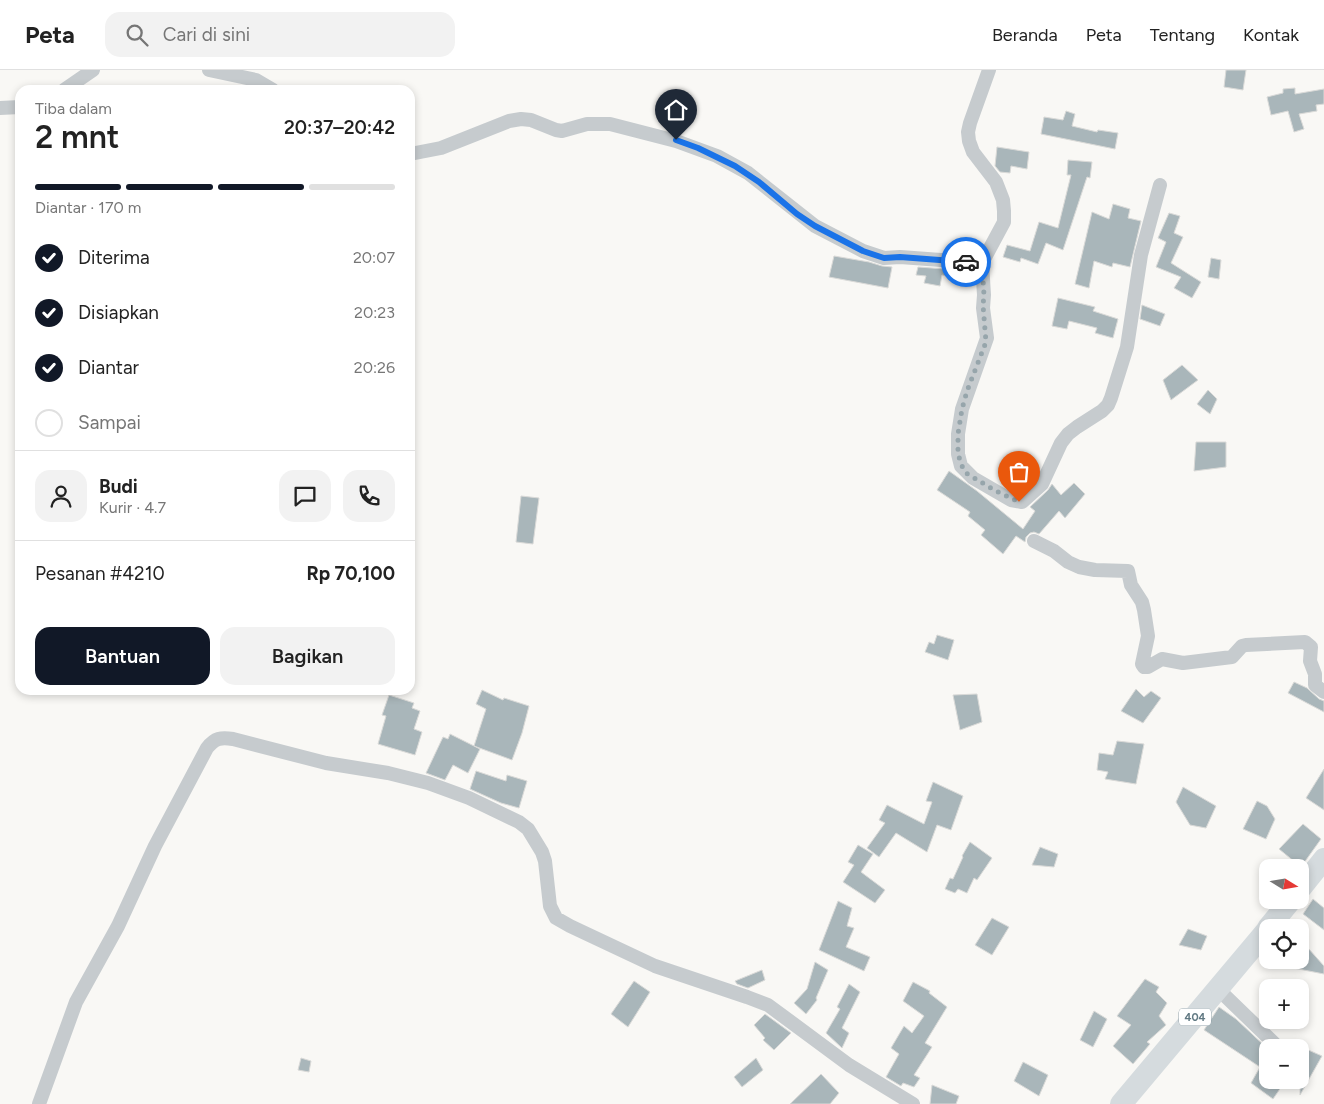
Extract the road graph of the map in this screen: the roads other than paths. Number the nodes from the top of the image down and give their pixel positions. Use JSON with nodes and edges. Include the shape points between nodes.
{"nodes":[{"id":1,"x":93,"y":70,"type":"edge"},
{"id":2,"x":209,"y":70,"type":"edge"},
{"id":3,"x":989,"y":70,"type":"edge"},
{"id":4,"x":71,"y":85,"type":"edge"},
{"id":5,"x":264,"y":85,"type":"edge"},
{"id":6,"x":15,"y":107,"type":"edge"},
{"id":7,"x":0,"y":108,"type":"edge"},
{"id":8,"x":415,"y":153,"type":"edge"},
{"id":9,"x":1160,"y":185,"type":"dead end"},
{"id":10,"x":982,"y":263,"type":"junction"},
{"id":11,"x":1034,"y":541,"type":"dead end"},
{"id":12,"x":1324,"y":692,"type":"edge"},
{"id":13,"x":1324,"y":859,"type":"edge"},
{"id":14,"x":1309,"y":878,"type":"edge"},
{"id":15,"x":1284,"y":909,"type":"edge"},
{"id":16,"x":1275,"y":919,"type":"edge"},
{"id":17,"x":1259,"y":939,"type":"edge"},
{"id":18,"x":1218,"y":989,"type":"junction"},
{"id":19,"x":1270,"y":1039,"type":"edge"},
{"id":20,"x":40,"y":1104,"type":"edge"},
{"id":21,"x":913,"y":1104,"type":"edge"},
{"id":22,"x":1121,"y":1104,"type":"edge"}],
"edges":[{"from":1,"to":4,"type":"street"},
{"from":2,"to":5,"type":"street","via":[[256,80]]},
{"from":3,"to":10,"type":"street","via":[[968,132],[973,152],[996,182],[1003,200],[1004,222]]},
{"from":6,"to":7,"type":"street"},
{"from":8,"to":10,"type":"street","via":[[440,148],[521,119],[562,131],[592,124],[610,124],[676,140],[717,156],[748,173],[815,226],[863,251],[884,258]]},
{"from":9,"to":10,"type":"street","via":[[1141,255],[1127,347],[1108,405],[1068,434],[1042,484],[1022,502],[1011,500],[973,478],[962,466],[958,454],[962,409],[986,342]]},
{"from":11,"to":12,"type":"street","via":[[1079,567],[1128,570],[1131,585],[1144,610],[1148,636],[1143,666],[1148,667],[1162,659],[1183,663],[1232,657],[1246,644],[1305,642],[1311,647],[1315,685]]},
{"from":13,"to":14,"type":"main road"},
{"from":15,"to":16,"type":"main road","number":"404"},
{"from":17,"to":18,"type":"main road","number":"404"},
{"from":18,"to":19,"type":"street"},
{"from":18,"to":22,"type":"main road","number":"404"},
{"from":20,"to":21,"type":"street","via":[[76,1002],[118,926],[155,846],[207,748],[212,742],[233,738],[326,763],[388,773],[428,784],[519,822],[528,829],[542,852],[550,906],[561,921],[655,966],[768,1005],[849,1065]]}]}
